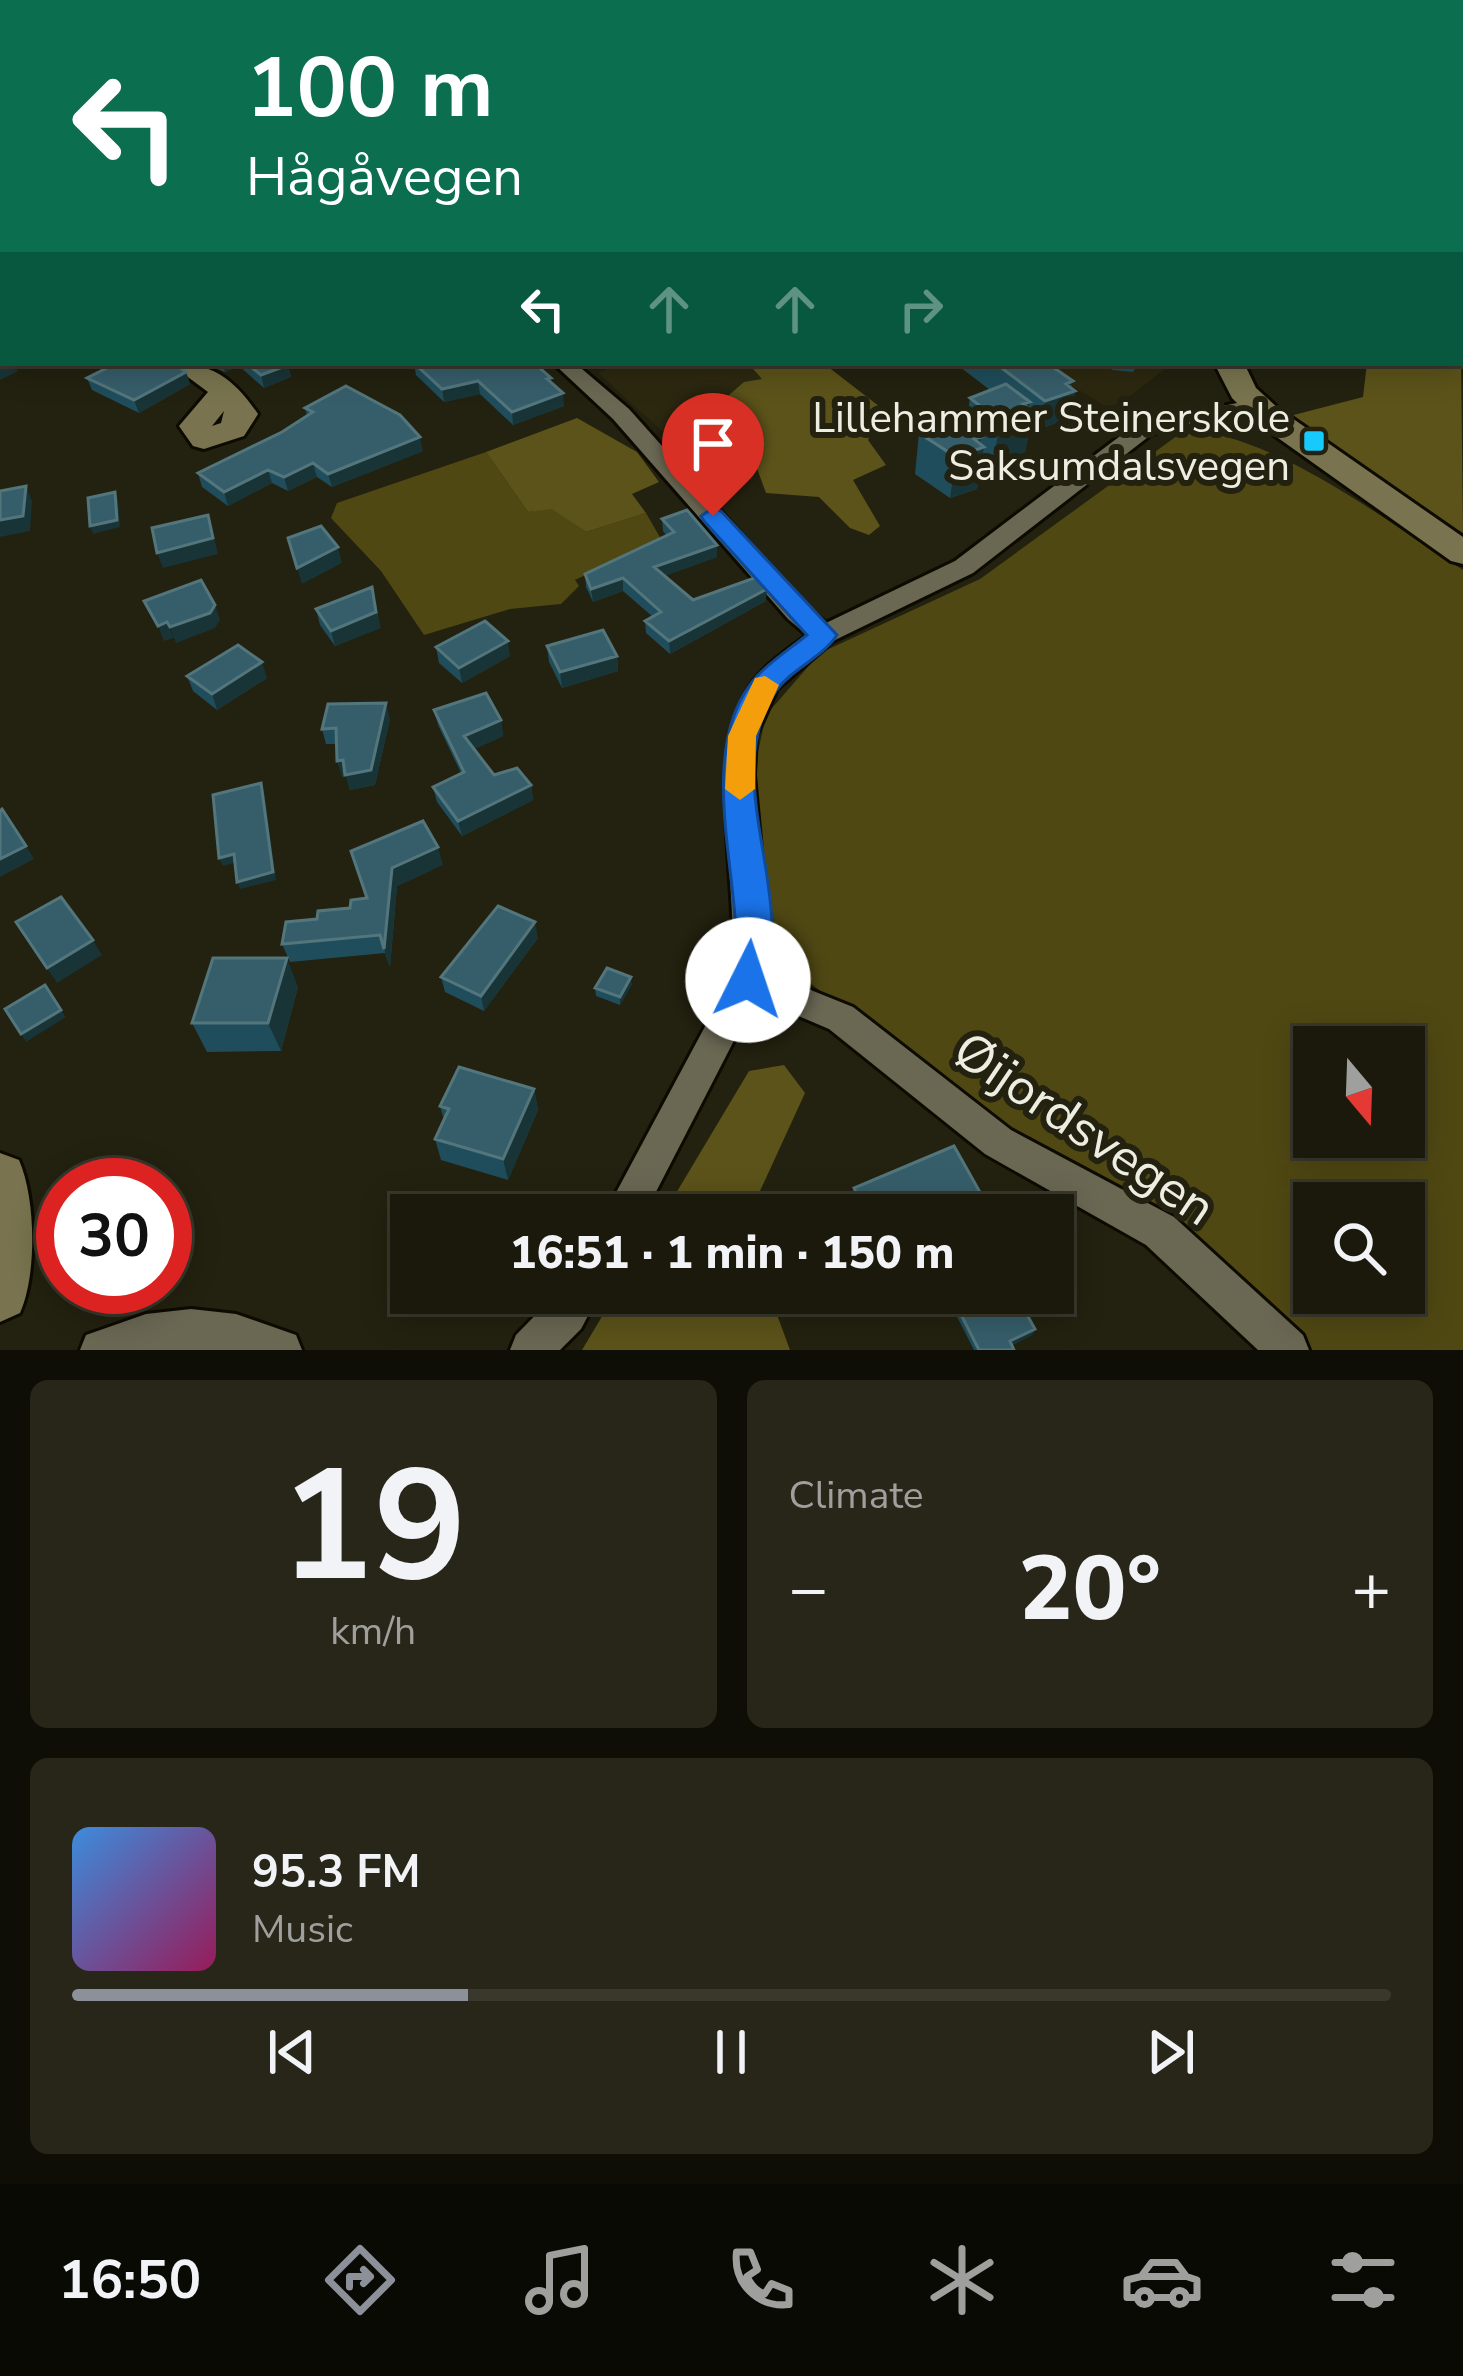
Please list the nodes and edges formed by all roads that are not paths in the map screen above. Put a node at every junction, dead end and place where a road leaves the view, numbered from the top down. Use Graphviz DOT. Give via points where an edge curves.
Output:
graph roads {
  1 [pos="189,366"];
  2 [pos="566,366"];
  3 [pos="1231,366"];
  4 [pos="226,389"];
  5 [pos="1252,403"];
  6 [pos="1463,553"];
  7 [pos="824,635"];
  8 [pos="748,980"];
  9 [pos="0,1179"];
  10 [pos="634,1194"];
  11 [pos="0,1293"];
  12 [pos="568,1314"];
  13 [pos="101,1350"];
  14 [pos="281,1350"];
  15 [pos="531,1350"];
  16 [pos="1288,1350"];
  1 -- 4 [label="main road"];
  2 -- 7 [label="street"];
  3 -- 5 [label="main road"];
  5 -- 6 [label="main road"];
  5 -- 7 [label="street" via="1144,429 964,567"];
  7 -- 8 [label="street" via="766,684 742,736 753,936"];
  8 -- 10 [label="street"];
  8 -- 16 [label="street, Øijordsvegen" via="841,1018 998,1142 1160,1231"];
  9 -- 11 [label="main road"];
  12 -- 15 [label="street"];
  13 -- 14 [label="street" via="154,1330 195,1328 240,1333"];
}
